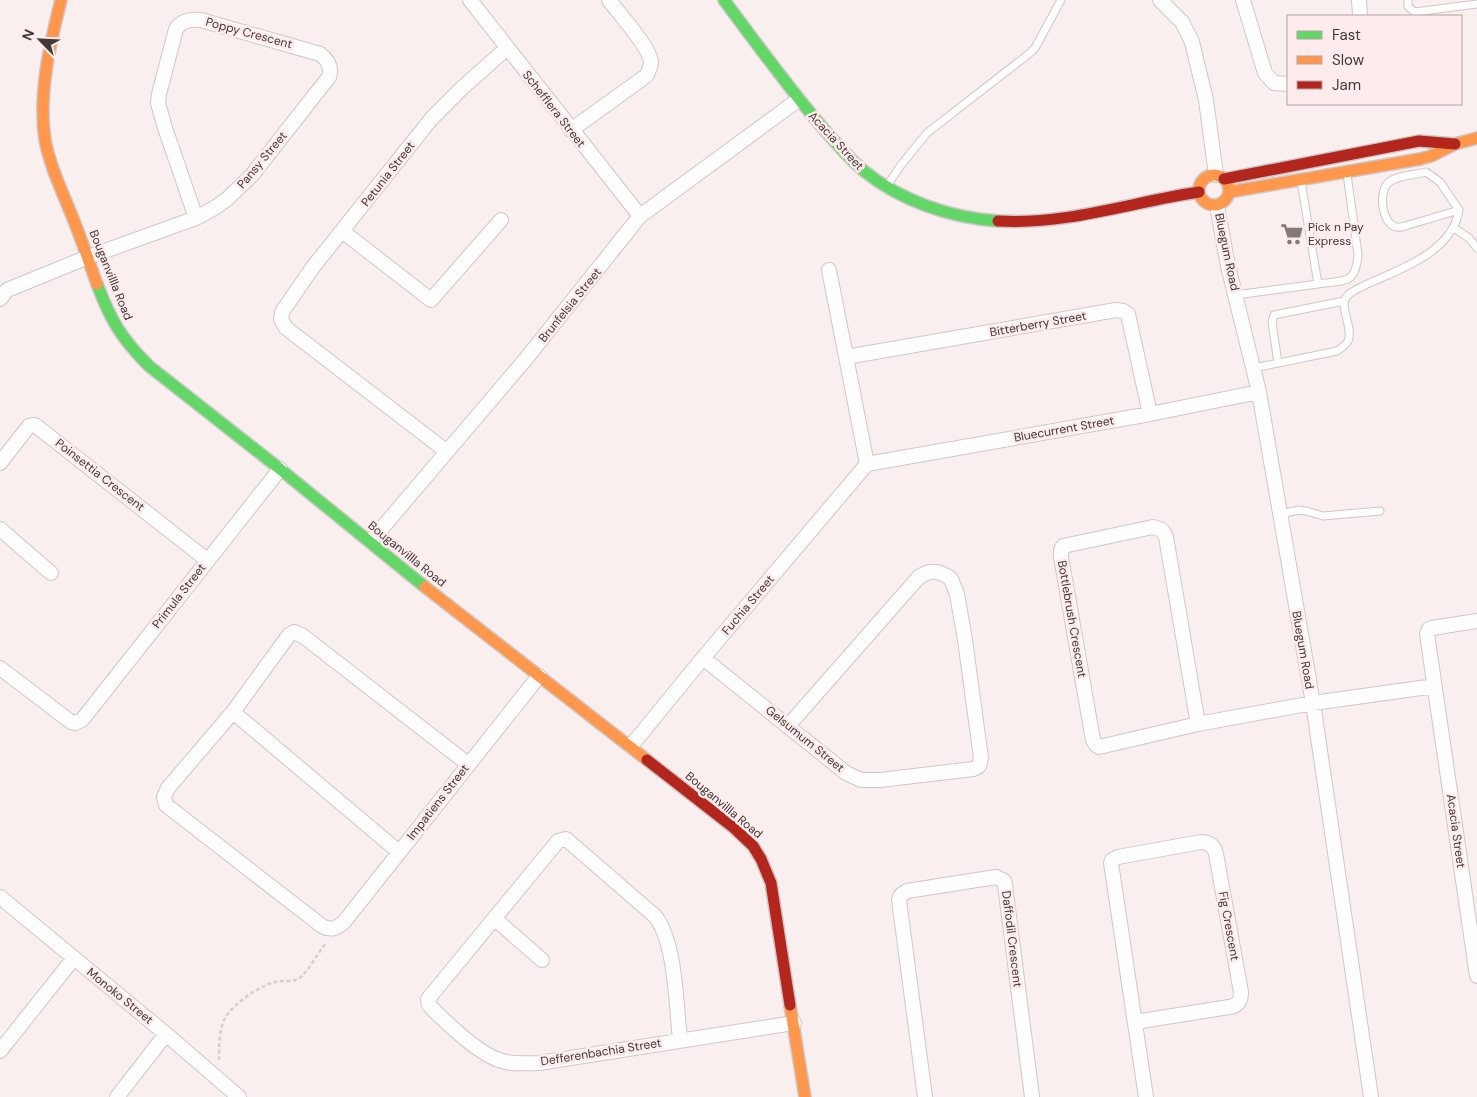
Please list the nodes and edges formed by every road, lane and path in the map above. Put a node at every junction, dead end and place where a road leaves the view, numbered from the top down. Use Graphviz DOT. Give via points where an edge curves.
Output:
graph roads {
  1 [pos="61,0"];
  2 [pos="470,0"];
  3 [pos="609,0"];
  4 [pos="724,0"];
  5 [pos="1061,0"];
  6 [pos="1160,0"];
  7 [pos="1243,0"];
  8 [pos="1359,0"];
  9 [pos="1408,0"];
  10 [pos="1477,4"];
  11 [pos="1360,15"];
  12 [pos="507,48"];
  13 [pos="330,71"];
  14 [pos="1287,84"];
  15 [pos="798,100"];
  16 [pos="571,130"];
  17 [pos="1477,138"];
  18 [pos="1454,144"];
  19 [pos="1347,171"];
  20 [pos="1220,177"];
  21 [pos="1300,179"];
  22 [pos="886,186"];
  23 [pos="1199,192"];
  24 [pos="1229,192"];
  25 [pos="1217,206"];
  26 [pos="1459,210"];
  27 [pos="640,216"];
  28 [pos="196,218"];
  29 [pos="501,220"];
  30 [pos="1454,228"];
  31 [pos="342,230"];
  32 [pos="1477,248"];
  33 [pos="88,257"];
  34 [pos="829,270"];
  35 [pos="1318,284"];
  36 [pos="2,290"];
  37 [pos="1236,295"];
  38 [pos="1344,301"];
  39 [pos="846,357"];
  40 [pos="1278,363"];
  41 [pos="1254,368"];
  42 [pos="1259,392"];
  43 [pos="1150,414"];
  44 [pos="446,451"];
  45 [pos="0,463"];
  46 [pos="868,464"];
  47 [pos="280,469"];
  48 [pos="1380,511"];
  49 [pos="1280,514"];
  50 [pos="0,529"];
  51 [pos="371,541"];
  52 [pos="207,560"];
  53 [pos="51,572"];
  54 [pos="1477,622"];
  55 [pos="704,658"];
  56 [pos="0,668"];
  57 [pos="539,676"];
  58 [pos="1435,686"];
  59 [pos="1312,703"];
  60 [pos="233,712"];
  61 [pos="1198,724"];
  62 [pos="788,726"];
  63 [pos="631,746"];
  64 [pos="468,764"];
  65 [pos="399,852"];
  66 [pos="0,897"];
  67 [pos="494,920"];
  68 [pos="337,927"];
  69 [pos="74,958"];
  70 [pos="542,960"];
  71 [pos="1477,976"];
  72 [pos="1135,1022"];
  73 [pos="794,1023"];
  74 [pos="166,1034"];
  75 [pos="680,1040"];
  76 [pos="0,1052"];
  77 [pos="222,1082"];
  78 [pos="117,1097"];
  79 [pos="239,1097"];
  80 [pos="805,1097"];
  81 [pos="925,1097"];
  82 [pos="1032,1097"];
  83 [pos="1146,1097"];
  84 [pos="1371,1097"];
  1 -- 33 [label="street, Bouganvillla Road" via="47,53 44,130 54,167"];
  2 -- 12 [label="street, Schefflera Street"];
  3 -- 16 [label="street" via="646,49 651,67 646,76"];
  4 -- 15 [label="street, Acacia Street"];
  5 -- 22 [label="lane" via="1035,48 927,134"];
  6 -- 20 [label="street" via="1182,22 1192,42"];
  7 -- 14 [label="street" via="1265,73 1274,83"];
  8 -- 11 [label="street"];
  9 -- 10 [label="lane" via="1408,7 1415,12"];
  12 -- 16 [label="street, Schefflera Street"];
  12 -- 31 [label="street, Petunia Street" via="444,104"];
  13 -- 28 [label="street, Pansy Street" via="326,81 252,175 227,200"];
  13 -- 28 [label="street, Poppy Crescent" via="328,61 312,50 201,20 179,24 158,103"];
  15 -- 22 [label="street, Acacia Street" via="854,164"];
  15 -- 27 [label="street, Brunfelsia Street"];
  16 -- 27 [label="street, Schefflera Street"];
  17 -- 18 [label="street"];
  18 -- 19 [label="street" via="1426,158"];
  18 -- 20 [label="street" via="1419,142"];
  19 -- 21 [label="street"];
  19 -- 35 [label="lane" via="1357,267 1348,279"];
  20 -- 23 [label="street" via="1206,177"];
  20 -- 24 [label="street" via="1228,183"];
  21 -- 24 [label="street"];
  21 -- 35 [label="lane"];
  22 -- 23 [label="street, Acacia Street" via="919,202 955,213 1016,222 1078,216"];
  23 -- 25 [label="street" via="1204,202"];
  24 -- 25 [label="street" via="1226,201"];
  25 -- 37 [label="street, Bluegum Road"];
  26 -- 26 [label="lane" via="1440,182 1426,172 1388,183 1381,199 1385,215 1396,227"];
  26 -- 30 [label="lane"];
  27 -- 44 [label="street, Brunfelsia Street" via="536,346"];
  28 -- 33 [label="street, Pansy Street"];
  29 -- 31 [label="street" via="431,300"];
  30 -- 32 [label="lane"];
  30 -- 38 [label="lane" via="1423,256 1401,270 1356,289"];
  31 -- 44 [label="street, Petunia Street" via="313,266 282,312 281,319 286,328"];
  33 -- 36 [label="street, Pansy Street"];
  33 -- 47 [label="street, Bouganvillla Road" via="114,324 132,350"];
  34 -- 39 [label="street"];
  35 -- 37 [label="lane"];
  37 -- 41 [label="street, Bluegum Road"];
  38 -- 40 [label="lane" via="1349,339 1345,345 1337,351"];
  38 -- 40 [label="lane" via="1274,315 1272,322"];
  39 -- 43 [label="street, Bitterberry Street" via="1123,311 1128,314"];
  39 -- 46 [label="street"];
  40 -- 41 [label="lane"];
  41 -- 42 [label="street, Bluegum Road"];
  42 -- 43 [label="street, Bluecurrent Street"];
  42 -- 49 [label="street, Bluegum Road"];
  43 -- 46 [label="street, Bluecurrent Street"];
  44 -- 51 [label="street, Brunfelsia Street"];
  45 -- 52 [label="street, Poinsettia Crescent" via="30,426 35,425"];
  46 -- 55 [label="street, Fuchia Street"];
  47 -- 51 [label="street, Bouganvillla Road"];
  47 -- 52 [label="street, Primula Street"];
  48 -- 49 [label="lane" via="1324,516 1299,510"];
  49 -- 59 [label="street, Bluegum Road"];
  50 -- 53 [label="street"];
  51 -- 57 [label="street, Bouganvillla Road"];
  52 -- 56 [label="street, Primula Street" via="78,723 71,722"];
  54 -- 58 [label="street, Acacia Street" via="1428,630"];
  55 -- 62 [label="street, Gelsumum Street"];
  55 -- 63 [label="street, Fuchia Street"];
  57 -- 63 [label="street, Bouganvillla Road"];
  57 -- 64 [label="street, Impatiens Street"];
  58 -- 59 [label="street"];
  58 -- 71 [label="street, Acacia Street"];
  59 -- 61 [label="street"];
  59 -- 84 [label="street, Bluegum Road"];
  60 -- 64 [label="street" via="294,632"];
  60 -- 65 [label="street"];
  60 -- 68 [label="street" via="168,788 164,797 166,805 322,926"];
  61 -- 61 [label="street, Bottlebrush Crescent" via="1166,537 1162,530 1153,527 1062,548 1094,743 1102,747"];
  62 -- 62 [label="street, Gelsumum Street" via="918,578 928,571 935,571 951,579 957,594 980,765 971,769 861,780 846,773"];
  63 -- 73 [label="street, Bouganvillla Road" via="734,828 764,862 771,883"];
  64 -- 65 [label="street, Impatiens Street"];
  65 -- 68 [label="street, Impatiens Street"];
  66 -- 69 [label="street, Monoko Street"];
  67 -- 70 [label="street"];
  67 -- 75 [label="street" via="557,842 564,839 571,842 648,909 662,926 671,958"];
  67 -- 75 [label="street, Defferenbachia Street" via="428,996 428,1003 456,1031 484,1052 500,1061 538,1063"];
  68 -- 77 [label="path" via="300,978 265,985 225,1018 218,1059"];
  69 -- 74 [label="street, Monoko Street"];
  69 -- 76 [label="street"];
  72 -- 72 [label="street, Fig Crescent" via="1110,867 1112,860 1206,842 1213,846 1216,854 1241,992 1239,1003 1233,1007"];
  72 -- 83 [label="street"];
  73 -- 75 [label="street, Defferenbachia Street"];
  73 -- 80 [label="street, Bouganvillla Road"];
  74 -- 77 [label="street, Monoko Street"];
  74 -- 78 [label="street"];
  77 -- 79 [label="street, Monoko Street"];
  81 -- 82 [label="street, Daffodil Crescent" via="899,900 907,892 996,877 1006,884"];
}
